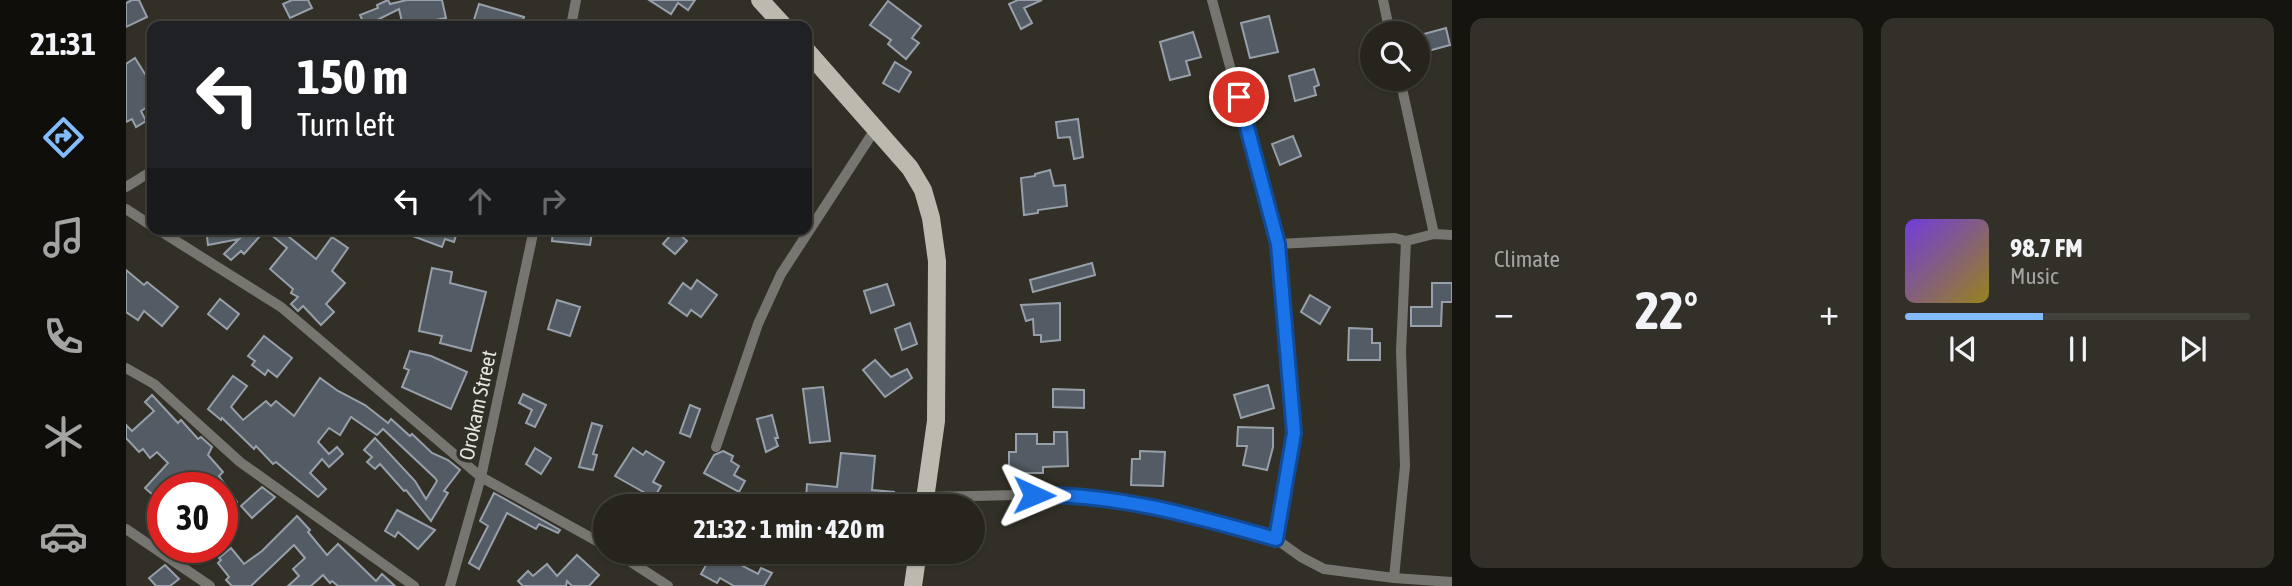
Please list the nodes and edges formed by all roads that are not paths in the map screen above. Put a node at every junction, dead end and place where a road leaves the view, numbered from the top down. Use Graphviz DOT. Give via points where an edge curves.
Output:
graph roads {
  1 [pos="576,0"];
  2 [pos="760,0"];
  3 [pos="1212,0"];
  4 [pos="1383,0"];
  5 [pos="572,21"];
  6 [pos="779,21"];
  7 [pos="1387,21"];
  8 [pos="812,57"];
  9 [pos="1403,91"];
  10 [pos="876,128"];
  11 [pos="147,174"];
  12 [pos="126,187"];
  13 [pos="126,209"];
  14 [pos="147,223"];
  15 [pos="812,226"];
  16 [pos="1434,234"];
  17 [pos="167,235"];
  18 [pos="533,235"];
  19 [pos="806,235"];
  20 [pos="1452,235"];
  21 [pos="1406,241"];
  22 [pos="1278,244"];
  23 [pos="126,368"];
  24 [pos="716,447"];
  25 [pos="481,477"];
  26 [pos="926,494"];
  27 [pos="985,498"];
  28 [pos="126,529"];
  29 [pos="593,539"];
  30 [pos="1276,539"];
  31 [pos="634,564"];
  32 [pos="916,564"];
  33 [pos="1394,578"];
  34 [pos="1452,582"];
  35 [pos="210,586"];
  36 [pos="414,586"];
  37 [pos="450,586"];
  38 [pos="668,586"];
  39 [pos="913,586"];
  1 -- 5 [label="street"];
  2 -- 6 [label="main road"];
  3 -- 22 [label="street"];
  4 -- 7 [label="street"];
  8 -- 10 [label="main road"];
  9 -- 16 [label="street"];
  10 -- 15 [label="street"];
  10 -- 26 [label="main road" via="923,190 937,261 936,421"];
  11 -- 12 [label="street"];
  13 -- 14 [label="street"];
  16 -- 20 [label="street"];
  16 -- 21 [label="street"];
  17 -- 25 [label="street" via="281,307"];
  18 -- 25 [label="street, Orokam Street"];
  19 -- 24 [label="street" via="781,274 758,324"];
  21 -- 22 [label="street"];
  21 -- 33 [label="street" via="1401,351 1405,466"];
  22 -- 30 [label="street" via="1294,433"];
  23 -- 36 [label="street" via="155,384 240,461"];
  25 -- 29 [label="street"];
  25 -- 37 [label="street, Orokam Street"];
  27 -- 30 [label="street" via="1061,495 1178,512"];
  28 -- 35 [label="street"];
  30 -- 33 [label="street" via="1324,569"];
  31 -- 38 [label="street"];
  32 -- 39 [label="main road"];
  33 -- 34 [label="street"];
}
